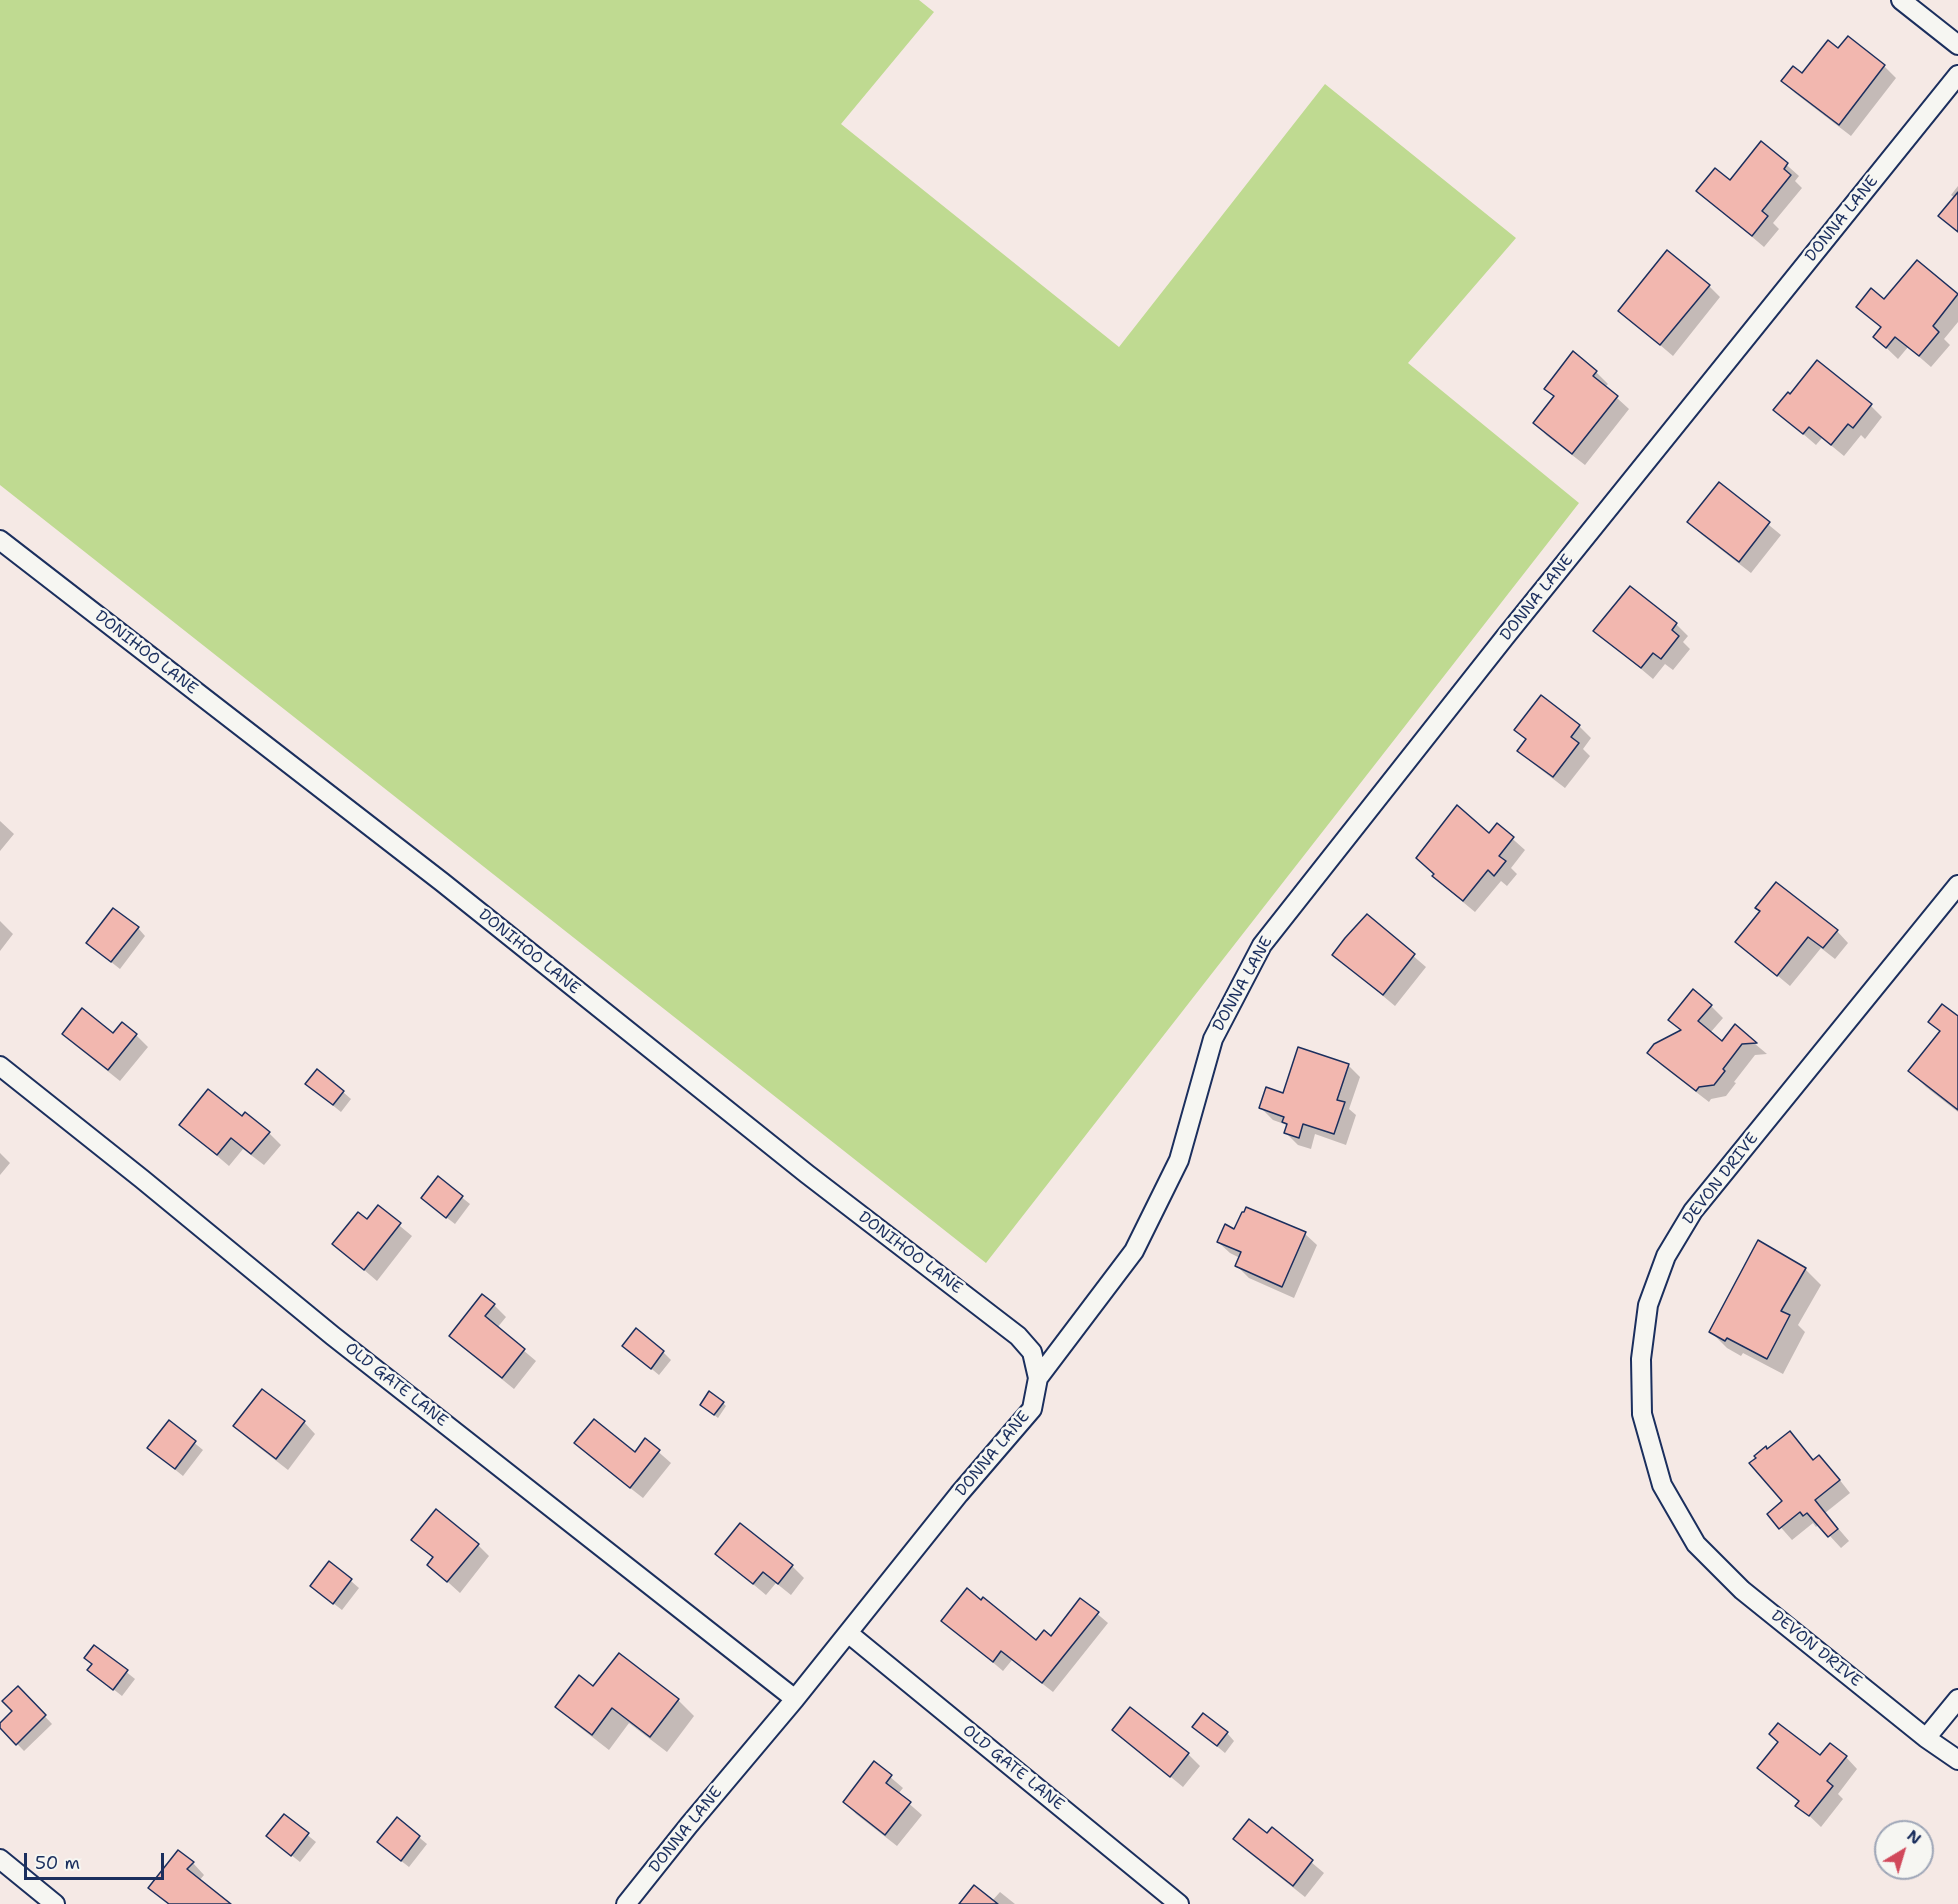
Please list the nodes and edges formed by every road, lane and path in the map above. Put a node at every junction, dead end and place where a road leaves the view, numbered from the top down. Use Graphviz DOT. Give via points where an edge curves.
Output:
graph roads {
  1 [pos="1901,0"];
  2 [pos="1958,45"];
  3 [pos="1958,75"];
  4 [pos="0,540"];
  5 [pos="1958,885"];
  6 [pos="0,1066"];
  7 [pos="1038,1378"];
  8 [pos="848,1633"];
  9 [pos="1958,1698"];
  10 [pos="795,1699"];
  11 [pos="1926,1738"];
  12 [pos="1958,1760"];
  13 [pos="0,1859"];
  14 [pos="55,1904"];
  15 [pos="626,1904"];
  16 [pos="1179,1904"];
  1 -- 2 [label="street"];
  3 -- 7 [label="street, DONNA LANE" via="1262,945 1213,1039 1179,1160 1134,1251"];
  4 -- 7 [label="street, DONIHOO LANE" via="1018,1336 1032,1352"];
  5 -- 11 [label="street, DEVON DRIVE" via="1693,1211 1666,1256 1648,1305 1641,1359 1642,1414 1662,1485 1696,1544 1742,1590"];
  6 -- 10 [label="street, OLD GATE LANE" via="333,1336"];
  7 -- 8 [label="street, DONNA LANE" via="1032,1409"];
  8 -- 10 [label="street, DONNA LANE"];
  8 -- 16 [label="street, OLD GATE LANE"];
  9 -- 11 [label="street"];
  10 -- 15 [label="street, DONNA LANE"];
  11 -- 12 [label="street, DEVON DRIVE"];
  13 -- 14 [label="street"];
}
